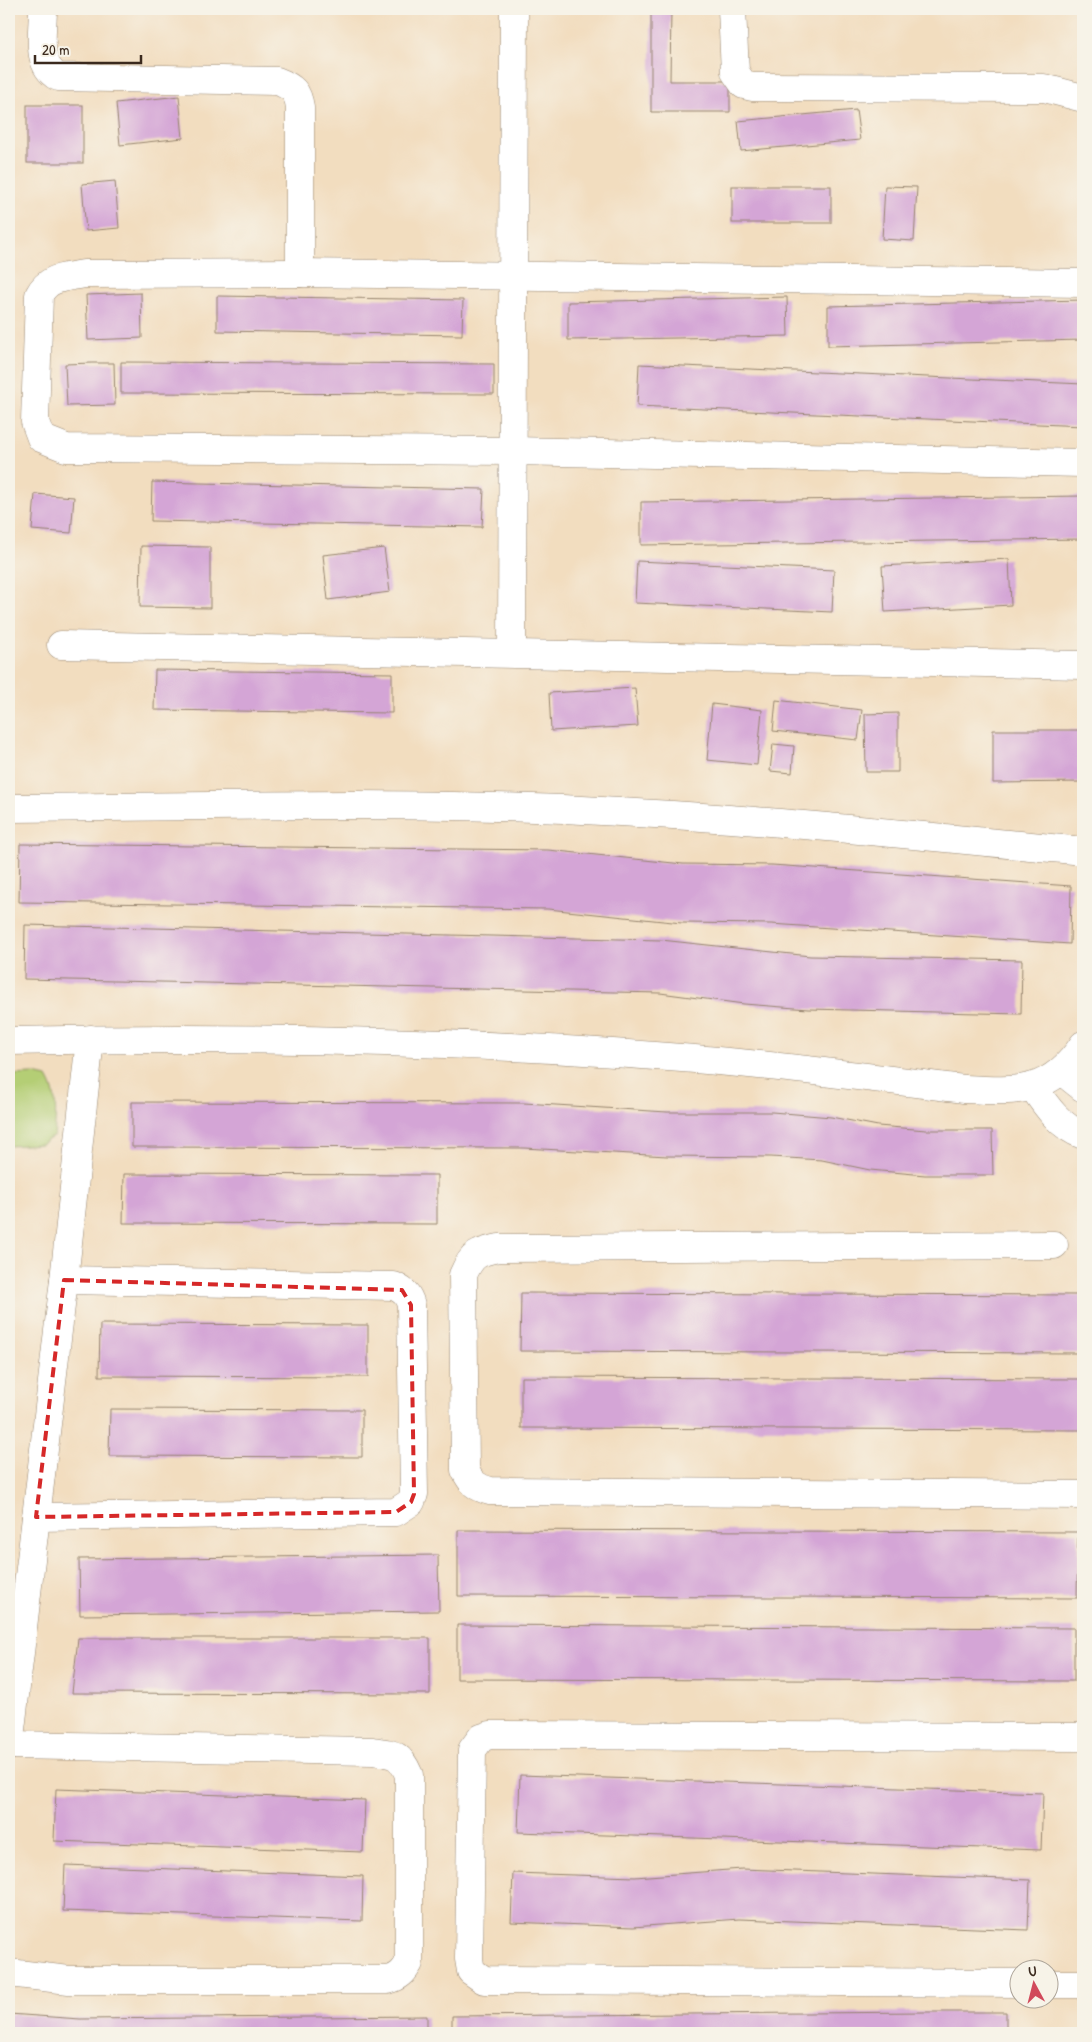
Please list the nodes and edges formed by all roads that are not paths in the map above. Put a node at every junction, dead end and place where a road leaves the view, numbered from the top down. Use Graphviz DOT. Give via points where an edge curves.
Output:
graph roads {
  1 [pos="44,9"];
  2 [pos="514,9"];
  3 [pos="732,9"];
  4 [pos="1083,98"];
  5 [pos="300,273"];
  6 [pos="514,275"];
  7 [pos="1083,283"];
  8 [pos="513,451"];
  9 [pos="1083,463"];
  10 [pos="60,645"];
  11 [pos="512,653"];
  12 [pos="1083,665"];
  13 [pos="9,808"];
  14 [pos="1083,851"];
  15 [pos="90,1039"];
  16 [pos="9,1041"];
  17 [pos="1083,1045"];
  18 [pos="1073,1080"];
  19 [pos="1033,1087"];
  20 [pos="1083,1135"];
  21 [pos="1054,1245"];
  22 [pos="64,1280"];
  23 [pos="1083,1495"];
  24 [pos="36,1517"];
  25 [pos="1083,1737"];
  26 [pos="9,1746"];
  27 [pos="9,1973"];
  28 [pos="1010,1983"];
  29 [pos="1060,1984"];
  30 [pos="1083,1984"];
  1 -- 5 [label="street" via="43,58 46,67 58,77 277,81 291,87 298,95 300,108"];
  2 -- 6 [label="street"];
  3 -- 4 [label="street" via="735,72 744,85 1044,88"];
  5 -- 6 [label="street"];
  5 -- 8 [label="street" via="84,274 45,285 39,295 35,422 41,438 66,448"];
  6 -- 7 [label="street"];
  6 -- 8 [label="street"];
  8 -- 9 [label="street"];
  8 -- 11 [label="street"];
  10 -- 11 [label="street"];
  11 -- 12 [label="street"];
  13 -- 14 [label="street" via="432,806 619,812"];
  15 -- 16 [label="street"];
  15 -- 19 [label="street" via="504,1046 669,1057 964,1089 999,1091"];
  15 -- 22 [label="street"];
  17 -- 18 [label="street"];
  18 -- 19 [label="street"];
  19 -- 20 [label="street" via="1052,1114"];
  21 -- 23 [label="street" via="509,1248 481,1252 469,1260 463,1275 465,1470 478,1488 490,1491"];
  22 -- 24 [label="street"];
  22 -- 24 [label="street" via="394,1286 402,1290 408,1295 411,1305 414,1494 411,1502 396,1512"];
  24 -- 26 [label="street"];
  25 -- 28 [label="street" via="490,1735 481,1738 472,1750 469,1959 471,1971 484,1980"];
  26 -- 27 [label="street" via="373,1751 392,1754 402,1760 410,1775 409,1963 398,1977 388,1980 69,1980"];
  29 -- 30 [label="street"];
}
